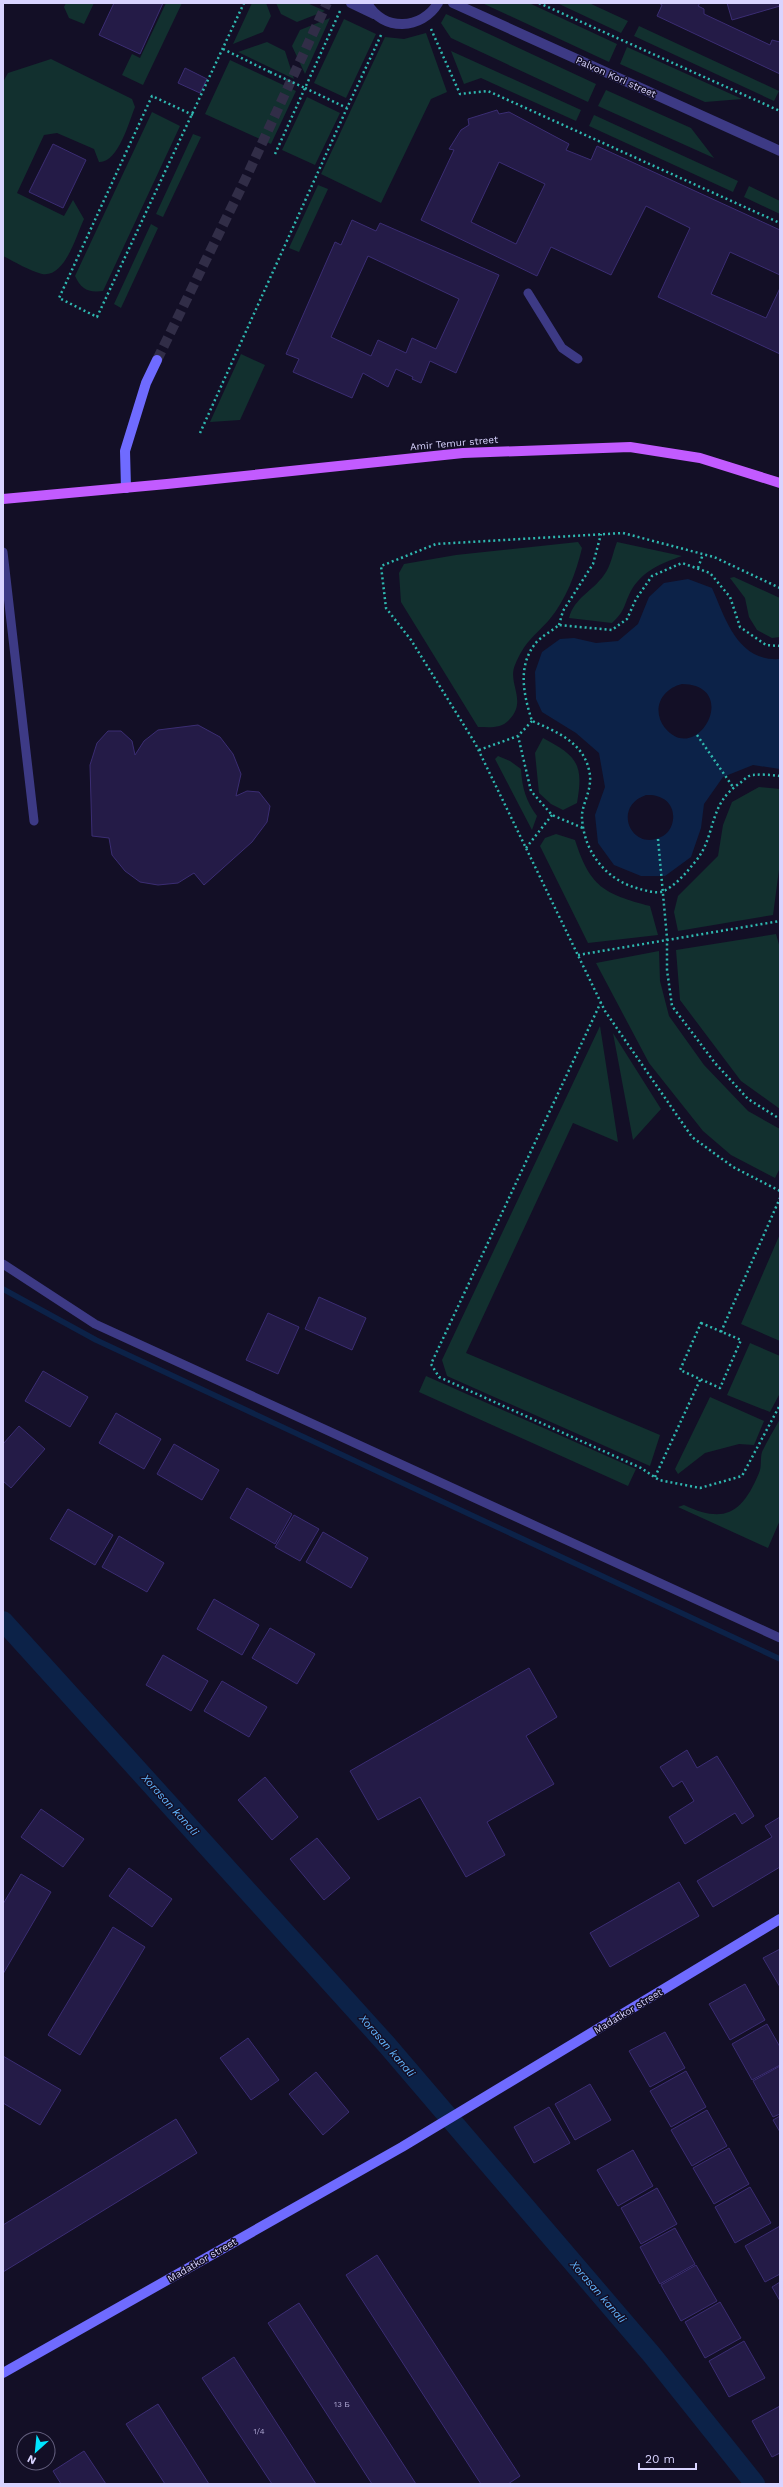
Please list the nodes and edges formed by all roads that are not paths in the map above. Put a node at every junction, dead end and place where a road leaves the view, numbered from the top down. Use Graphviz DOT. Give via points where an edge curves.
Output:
graph roads {
  1 [pos="351,3"];
  2 [pos="367,3"];
  3 [pos="438,3"];
  4 [pos="453,3"];
  5 [pos="376,15"];
  6 [pos="780,151"];
  7 [pos="528,293"];
  8 [pos="578,359"];
  9 [pos="157,360"];
  10 [pos="780,482"];
  11 [pos="126,488"];
  12 [pos="3,498"];
  13 [pos="3,552"];
  14 [pos="34,821"];
  15 [pos="3,1264"];
  16 [pos="780,1638"];
  17 [pos="780,1919"];
  18 [pos="3,2373"];
  1 -- 5 [label="street"];
  2 -- 5 [label="street"];
  3 -- 5 [label="street" via="425,18 406,25 388,22"];
  4 -- 6 [label="street, Palvon Kori street"];
  7 -- 8 [label="lane" via="562,348"];
  9 -- 11 [label="street" via="146,382 125,451"];
  10 -- 11 [label="main road, Amir Temur street" via="700,458 630,447 463,453"];
  11 -- 12 [label="main road, Amir Temur street"];
  13 -- 14 [label="lane"];
  15 -- 16 [label="lane" via="95,1324"];
  17 -- 18 [label="street, Madatkor street" via="402,2147"];
}
